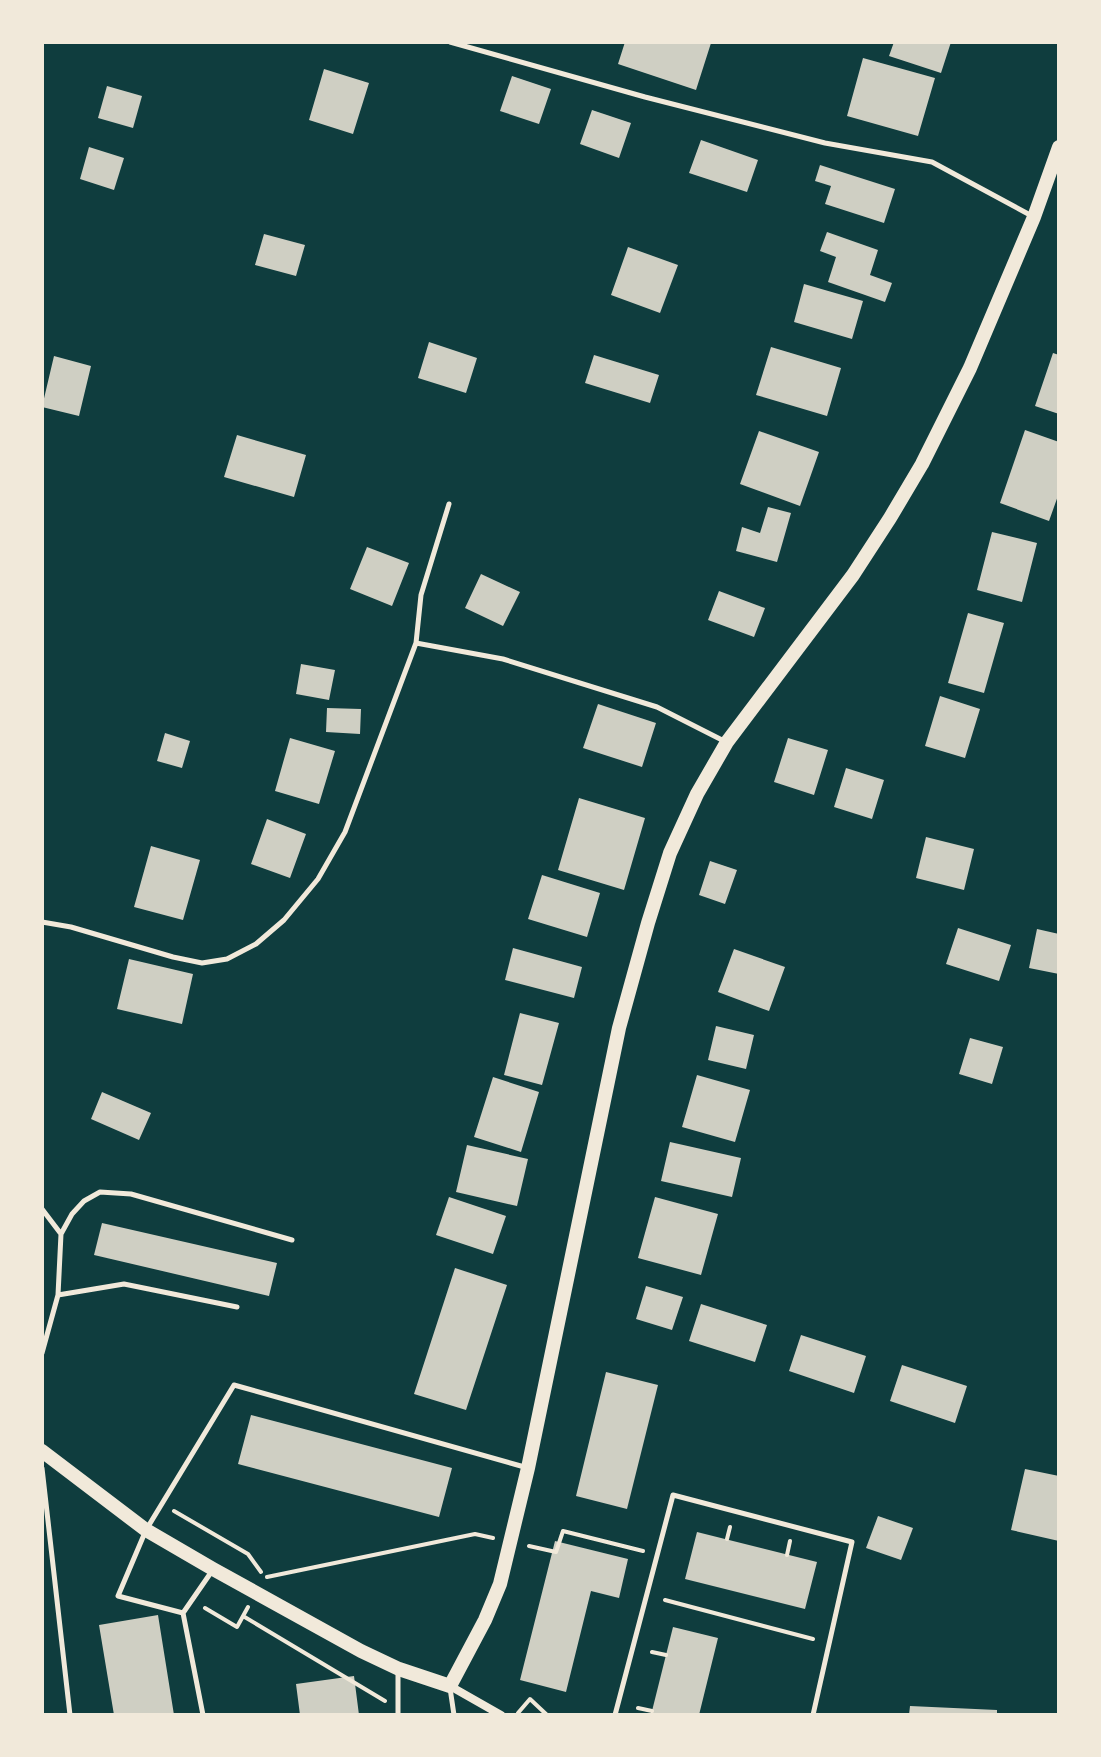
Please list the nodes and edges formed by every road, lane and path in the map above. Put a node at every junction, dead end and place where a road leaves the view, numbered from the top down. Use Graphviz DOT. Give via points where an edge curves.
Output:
graph roads {
  1 [pos="450,42"];
  2 [pos="1059,147"];
  3 [pos="1034,217"];
  4 [pos="449,504"];
  5 [pos="416,643"];
  6 [pos="727,742"];
  7 [pos="42,922"];
  8 [pos="42,1209"];
  9 [pos="61,1234"];
  10 [pos="292,1240"];
  11 [pos="58,1295"];
  12 [pos="237,1307"];
  13 [pos="42,1353"];
  14 [pos="42,1451"];
  15 [pos="42,1468"];
  16 [pos="528,1468"];
  17 [pos="162,1504"];
  18 [pos="730,1527"];
  19 [pos="146,1530"];
  20 [pos="727,1539"];
  21 [pos="790,1541"];
  22 [pos="511,1542"];
  23 [pos="657,1554"];
  24 [pos="787,1555"];
  25 [pos="213,1569"];
  26 [pos="265,1577"];
  27 [pos="256,1593"];
  28 [pos="665,1600"];
  29 [pos="191,1601"];
  30 [pos="183,1613"];
  31 [pos="243,1616"];
  32 [pos="813,1639"];
  33 [pos="652,1652"];
  34 [pos="666,1655"];
  35 [pos="399,1669"];
  36 [pos="450,1686"];
  37 [pos="638,1708"];
  38 [pos="652,1711"];
  39 [pos="398,1712"];
  40 [pos="70,1715"];
  41 [pos="203,1715"];
  42 [pos="454,1715"];
  43 [pos="501,1715"];
  44 [pos="516,1715"];
  45 [pos="547,1715"];
  46 [pos="615,1715"];
  47 [pos="813,1715"];
  1 -- 3 [label="lane" via="825,143 932,162"];
  2 -- 3 [label="street"];
  3 -- 6 [label="street" via="970,368 914,478 853,575"];
  4 -- 5 [label="lane" via="421,595"];
  5 -- 6 [label="lane" via="503,659 657,707"];
  5 -- 7 [label="lane" via="345,832 318,879 256,944 227,959 202,963"];
  6 -- 16 [label="street" via="670,853 619,1028"];
  8 -- 9 [label="lane"];
  9 -- 10 [label="lane" via="84,1201 100,1192 131,1194"];
  9 -- 11 [label="lane"];
  11 -- 12 [label="lane" via="124,1284"];
  11 -- 13 [label="lane"];
  14 -- 19 [label="street"];
  15 -- 40 [label="lane"];
  16 -- 17 [label="lane" via="234,1385"];
  16 -- 22 [label="street"];
  17 -- 19 [label="lane"];
  17 -- 26 [label="path" via="248,1554"];
  18 -- 20 [label="path"];
  19 -- 25 [label="street"];
  19 -- 30 [label="lane" via="118,1596"];
  21 -- 24 [label="path"];
  22 -- 23 [label="path" via="556,1552 563,1531"];
  22 -- 26 [label="path" via="475,1534"];
  22 -- 36 [label="street" via="485,1620"];
  23 -- 46 [label="lane"];
  23 -- 47 [label="lane" via="673,1495 852,1542"];
  25 -- 27 [label="street"];
  25 -- 29 [label="lane"];
  26 -- 27 [label="path"];
  27 -- 31 [label="path"];
  27 -- 35 [label="street"];
  28 -- 32 [label="path"];
  29 -- 30 [label="lane"];
  29 -- 31 [label="path" via="237,1627"];
  30 -- 41 [label="lane"];
  31 -- 39 [label="path"];
  33 -- 34 [label="path"];
  35 -- 36 [label="street"];
  35 -- 39 [label="lane"];
  36 -- 42 [label="lane"];
  36 -- 43 [label="street"];
  37 -- 38 [label="path"];
  44 -- 45 [label="path" via="530,1699"];
}
